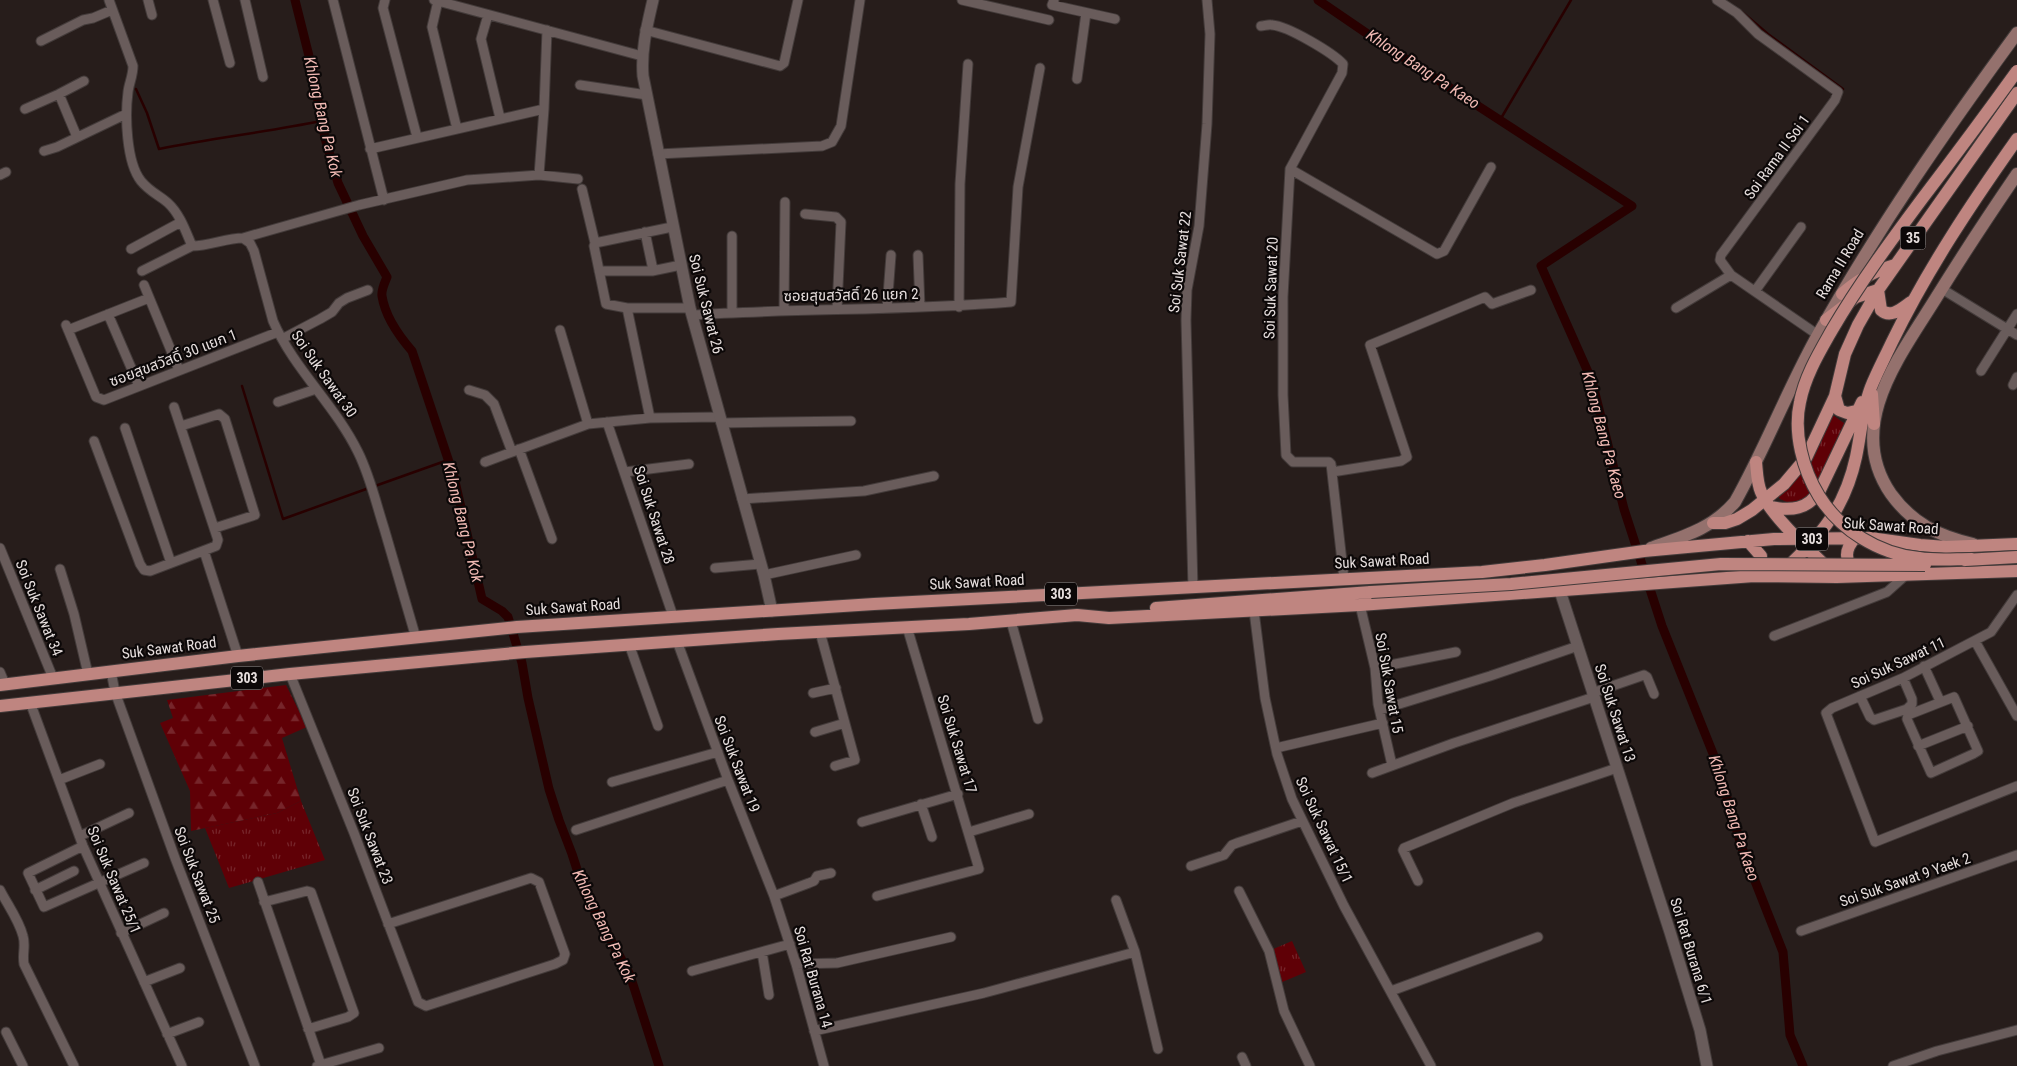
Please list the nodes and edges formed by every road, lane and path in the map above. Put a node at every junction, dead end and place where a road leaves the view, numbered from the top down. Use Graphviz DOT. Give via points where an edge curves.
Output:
graph roads {
  1 [pos="109,0"];
  2 [pos="148,0"];
  3 [pos="213,0"];
  4 [pos="246,0"];
  5 [pos="333,0"];
  6 [pos="385,0"];
  7 [pos="652,0"];
  8 [pos="860,0"];
  9 [pos="962,0"];
  10 [pos="1207,0"];
  11 [pos="1717,0"];
  12 [pos="436,1"];
  13 [pos="795,1"];
  14 [pos="1053,2"];
  15 [pos="112,10"];
  16 [pos="1086,13"];
  17 [pos="488,14"];
  18 [pos="152,15"];
  19 [pos="1115,19"];
  20 [pos="1049,20"];
  21 [pos="1261,26"];
  22 [pos="547,30"];
  23 [pos="645,30"];
  24 [pos="2017,33"];
  25 [pos="42,41"];
  26 [pos="642,56"];
  27 [pos="230,64"];
  28 [pos="968,64"];
  29 [pos="1040,68"];
  30 [pos="2017,71"];
  31 [pos="263,77"];
  32 [pos="1077,79"];
  33 [pos="84,81"];
  34 [pos="580,85"];
  35 [pos="59,94"];
  36 [pos="2017,94"];
  37 [pos="647,95"];
  38 [pos="25,109"];
  39 [pos="544,109"];
  40 [pos="126,114"];
  41 [pos="500,118"];
  42 [pos="457,129"];
  43 [pos="78,137"];
  44 [pos="417,137"];
  45 [pos="2017,139"];
  46 [pos="370,149"];
  47 [pos="44,151"];
  48 [pos="658,154"];
  49 [pos="1491,167"];
  50 [pos="1290,169"];
  51 [pos="2017,174"];
  52 [pos="539,175"];
  53 [pos="578,178"];
  54 [pos="582,189"];
  55 [pos="384,200"];
  56 [pos="785,202"];
  57 [pos="805,214"];
  58 [pos="181,222"];
  59 [pos="672,227"];
  60 [pos="1801,227"];
  61 [pos="646,232"];
  62 [pos="732,236"];
  63 [pos="243,238"];
  64 [pos="595,243"];
  65 [pos="192,246"];
  66 [pos="131,249"];
  67 [pos="891,255"];
  68 [pos="918,255"];
  69 [pos="681,265"];
  70 [pos="1895,265"];
  71 [pos="653,270"];
  72 [pos="142,271"];
  73 [pos="599,271"];
  74 [pos="1731,275"];
  75 [pos="144,285"];
  76 [pos="1942,289"];
  77 [pos="368,290"];
  78 [pos="1531,290"];
  79 [pos="1878,290"];
  80 [pos="1755,291"];
  81 [pos="1842,294"];
  82 [pos="149,298"];
  83 [pos="1911,302"];
  84 [pos="959,306"];
  85 [pos="920,307"];
  86 [pos="627,308"];
  87 [pos="887,308"];
  88 [pos="1676,308"];
  89 [pos="837,309"];
  90 [pos="784,310"];
  91 [pos="691,311"];
  92 [pos="732,312"];
  93 [pos="108,314"];
  94 [pos="2017,314"];
  95 [pos="1826,320"];
  96 [pos="560,330"];
  97 [pos="2008,330"];
  98 [pos="280,335"];
  99 [pos="1818,335"];
  100 [pos="2017,335"];
  101 [pos="179,370"];
  102 [pos="1981,371"];
  103 [pos="139,386"];
  104 [pos="1871,387"];
  105 [pos="316,389"];
  106 [pos="469,390"];
  107 [pos="1835,396"];
  108 [pos="278,402"];
  109 [pos="174,407"];
  110 [pos="1856,411"];
  111 [pos="650,418"];
  112 [pos="720,420"];
  113 [pos="851,421"];
  114 [pos="607,422"];
  115 [pos="588,424"];
  116 [pos="1874,424"];
  117 [pos="181,426"];
  118 [pos="125,428"];
  119 [pos="94,441"];
  120 [pos="516,450"];
  121 [pos="486,462"];
  122 [pos="1756,462"];
  123 [pos="689,464"];
  124 [pos="625,472"];
  125 [pos="1332,472"];
  126 [pos="934,476"];
  127 [pos="742,499"];
  128 [pos="1768,504"];
  129 [pos="1713,523"];
  130 [pos="214,528"];
  131 [pos="1855,538"];
  132 [pos="552,539"];
  133 [pos="1748,541"];
  134 [pos="1807,542"];
  135 [pos="2017,544"];
  136 [pos="1980,546"];
  137 [pos="0,548"];
  138 [pos="204,551"];
  139 [pos="1644,551"];
  140 [pos="856,555"];
  141 [pos="2017,558"];
  142 [pos="1972,559"];
  143 [pos="171,563"];
  144 [pos="760,564"];
  145 [pos="715,568"];
  146 [pos="60,569"];
  147 [pos="2017,571"];
  148 [pos="764,575"];
  149 [pos="1754,576"];
  150 [pos="1773,576"];
  151 [pos="1857,576"];
  152 [pos="1906,576"];
  153 [pos="1837,577"];
  154 [pos="1344,579"];
  155 [pos="1193,588"];
  156 [pos="1560,591"];
  157 [pos="2017,595"];
  158 [pos="1360,605"];
  159 [pos="772,611"];
  160 [pos="1254,611"];
  161 [pos="1086,615"];
  162 [pos="673,616"];
  163 [pos="1011,621"];
  164 [pos="907,628"];
  165 [pos="820,632"];
  166 [pos="1774,636"];
  167 [pos="416,638"];
  168 [pos="677,641"];
  169 [pos="1975,641"];
  170 [pos="629,644"];
  171 [pos="1578,646"];
  172 [pos="1456,652"];
  173 [pos="238,656"];
  174 [pos="1924,666"];
  175 [pos="1374,668"];
  176 [pos="112,671"];
  177 [pos="0,672"];
  178 [pos="88,674"];
  179 [pos="290,674"];
  180 [pos="52,678"];
  181 [pos="1902,678"];
  182 [pos="3,684"];
  183 [pos="836,688"];
  184 [pos="115,692"];
  185 [pos="813,693"];
  186 [pos="1654,694"];
  187 [pos="1593,695"];
  188 [pos="1860,696"];
  189 [pos="1940,701"];
  190 [pos="30,702"];
  191 [pos="0,706"];
  192 [pos="1380,710"];
  193 [pos="2017,716"];
  194 [pos="1038,719"];
  195 [pos="1382,723"];
  196 [pos="845,724"];
  197 [pos="658,726"];
  198 [pos="1968,726"];
  199 [pos="815,732"];
  200 [pos="1918,746"];
  201 [pos="1276,748"];
  202 [pos="718,752"];
  203 [pos="100,764"];
  204 [pos="1392,765"];
  205 [pos="835,766"];
  206 [pos="1617,768"];
  207 [pos="1372,773"];
  208 [pos="59,780"];
  209 [pos="728,780"];
  210 [pos="612,782"];
  211 [pos="2017,786"];
  212 [pos="958,794"];
  213 [pos="921,804"];
  214 [pos="129,813"];
  215 [pos="1030,814"];
  216 [pos="1302,821"];
  217 [pos="862,822"];
  218 [pos="576,830"];
  219 [pos="969,832"];
  220 [pos="80,836"];
  221 [pos="932,837"];
  222 [pos="1642,845"];
  223 [pos="83,846"];
  224 [pos="2017,855"];
  225 [pos="144,863"];
  226 [pos="1191,866"];
  227 [pos="74,871"];
  228 [pos="831,872"];
  229 [pos="1418,881"];
  230 [pos="258,882"];
  231 [pos="99,883"];
  232 [pos="0,890"];
  233 [pos="35,890"];
  234 [pos="1239,891"];
  235 [pos="774,896"];
  236 [pos="877,896"];
  237 [pos="1116,900"];
  238 [pos="264,902"];
  239 [pos="164,913"];
  240 [pos="388,924"];
  241 [pos="1801,931"];
  242 [pos="122,933"];
  243 [pos="951,937"];
  244 [pos="1538,937"];
  245 [pos="790,944"];
  246 [pos="762,952"];
  247 [pos="1135,952"];
  248 [pos="796,964"];
  249 [pos="180,968"];
  250 [pos="692,971"];
  251 [pos="144,982"];
  252 [pos="1391,991"];
  253 [pos="769,995"];
  254 [pos="198,1022"];
  255 [pos="308,1030"];
  256 [pos="2017,1030"];
  257 [pos="814,1031"];
  258 [pos="6,1032"];
  259 [pos="168,1034"];
  260 [pos="379,1048"];
  261 [pos="1158,1049"];
  262 [pos="319,1065"];
  263 [pos="23,1066"];
  264 [pos="74,1066"];
  265 [pos="182,1066"];
  266 [pos="255,1066"];
  267 [pos="824,1066"];
  268 [pos="1310,1066"];
  269 [pos="1431,1066"];
  270 [pos="1708,1066"];
  271 [pos="1893,1066"];
  1 -- 15 [label="street"];
  2 -- 18 [label="street"];
  3 -- 27 [label="street"];
  4 -- 31 [label="street"];
  5 -- 46 [label="street"];
  6 -- 44 [label="street" via="382,8"];
  7 -- 23 [label="street, Soi Suk Sawat 26"];
  8 -- 48 [label="street" via="840,126 832,142 822,146"];
  9 -- 20 [label="street"];
  10 -- 155 [label="street, Soi Suk Sawat 22" via="1210,34 1207,124 1199,226 1187,290 1186,320"];
  11 -- 74 [label="street, Soi Rama II Soi 1" via="1838,94 1721,255 1722,266"];
  12 -- 17 [label="street"];
  12 -- 42 [label="street" via="432,27"];
  13 -- 23 [label="street" via="784,63 780,66"];
  14 -- 16 [label="street"];
  15 -- 25 [label="street" via="83,20"];
  15 -- 40 [label="street" via="133,66"];
  16 -- 19 [label="street"];
  16 -- 32 [label="street"];
  17 -- 22 [label="street"];
  17 -- 41 [label="street" via="481,39"];
  21 -- 50 [label="street, Soi Suk Sawat 20" via="1272,24 1294,32 1336,56 1343,64 1342,73"];
  22 -- 26 [label="street"];
  22 -- 39 [label="street"];
  23 -- 26 [label="street, Soi Suk Sawat 26"];
  24 -- 81 [label="main road, Rama II Road / 35" via="1902,195"];
  26 -- 37 [label="street, Soi Suk Sawat 26"];
  28 -- 84 [label="street" via="960,184"];
  29 -- 84 [label="street, ซอยสุขสวัสดิ์ 26 แยก 2" via="1018,187 1011,302"];
  30 -- 142 [label="main road, bridge" via="1854,292 1810,369 1799,404 1798,433 1802,458 1826,506 1844,525 1860,538 1891,551 1918,558"];
  33 -- 35 [label="street"];
  34 -- 37 [label="street"];
  35 -- 38 [label="street"];
  35 -- 43 [label="street"];
  36 -- 70 [label="main road, Rama II Road / 35"];
  37 -- 48 [label="street, Soi Suk Sawat 26"];
  39 -- 41 [label="street"];
  39 -- 52 [label="street"];
  40 -- 43 [label="street"];
  40 -- 58 [label="street" via="127,136 137,174 152,192 167,202"];
  41 -- 42 [label="street"];
  42 -- 44 [label="street"];
  43 -- 47 [label="street"];
  44 -- 46 [label="street"];
  45 -- 83 [label="main road, 35"];
  46 -- 55 [label="street"];
  48 -- 59 [label="street, Soi Suk Sawat 26"];
  49 -- 50 [label="street" via="1444,251 1437,254"];
  50 -- 125 [label="street, Soi Suk Sawat 20" via="1283,297 1286,455 1293,462 1329,462"];
  51 -- 76 [label="main road"];
  52 -- 53 [label="street"];
  52 -- 55 [label="street" via="467,180"];
  54 -- 64 [label="street"];
  55 -- 63 [label="street" via="359,204"];
  56 -- 90 [label="street"];
  57 -- 89 [label="street" via="840,220"];
  58 -- 65 [label="street"];
  58 -- 66 [label="street"];
  59 -- 61 [label="street"];
  59 -- 69 [label="street, Soi Suk Sawat 26"];
  60 -- 80 [label="street"];
  61 -- 64 [label="street"];
  61 -- 71 [label="street"];
  62 -- 92 [label="street"];
  63 -- 65 [label="street"];
  63 -- 98 [label="street, Soi Suk Sawat 30" via="254,251 273,321"];
  64 -- 73 [label="street"];
  65 -- 72 [label="street"];
  67 -- 87 [label="street"];
  68 -- 85 [label="street"];
  69 -- 71 [label="street"];
  69 -- 91 [label="street, Soi Suk Sawat 26"];
  70 -- 79 [label="main road, Rama II Road / 35"];
  70 -- 81 [label="main road" via="1874,271"];
  71 -- 73 [label="street"];
  73 -- 86 [label="street, ซอยสุขสวัสดิ์ 26 แยก 2" via="606,304"];
  74 -- 80 [label="street"];
  74 -- 88 [label="street"];
  75 -- 82 [label="street"];
  76 -- 97 [label="street"];
  76 -- 116 [label="main road" via="1900,353 1879,400"];
  77 -- 98 [label="street, ซอยสุขสวัสดิ์ 30 แยก 1" via="347,298 332,312"];
  78 -- 125 [label="street" via="1492,304 1485,297 1370,345 1407,457 1401,461"];
  79 -- 83 [label="main road" via="1883,313 1896,312"];
  79 -- 95 [label="main road" via="1856,297"];
  79 -- 107 [label="main road, Rama II Road / 35" via="1845,354"];
  80 -- 99 [label="street"];
  81 -- 95 [label="main road, Rama II Road / 35"];
  82 -- 93 [label="street"];
  82 -- 101 [label="street"];
  83 -- 104 [label="main road, 35"];
  84 -- 85 [label="street, ซอยสุขสวัสดิ์ 26 แยก 2"];
  85 -- 87 [label="street, ซอยสุขสวัสดิ์ 26 แยก 2"];
  86 -- 91 [label="street, ซอยสุขสวัสดิ์ 26 แยก 2"];
  86 -- 111 [label="street"];
  87 -- 89 [label="street, ซอยสุขสวัสดิ์ 26 แยก 2"];
  89 -- 90 [label="street, ซอยสุขสวัสดิ์ 26 แยก 2"];
  90 -- 92 [label="street, ซอยสุขสวัสดิ์ 26 แยก 2"];
  91 -- 92 [label="street, ซอยสุขสวัสดิ์ 26 แยก 2"];
  91 -- 112 [label="street, Soi Suk Sawat 26"];
  93 -- 103 [label="street"];
  93 -- 103 [label="street, ซอยสุขสวัสดิ์ 30 แยก 1" via="67,327 96,397 104,400"];
  94 -- 97 [label="street"];
  95 -- 99 [label="main road, Rama II Road / 35"];
  96 -- 115 [label="street"];
  97 -- 100 [label="street"];
  97 -- 102 [label="street"];
  98 -- 101 [label="street, ซอยสุขสวัสดิ์ 30 แยก 1"];
  98 -- 105 [label="street, Soi Suk Sawat 30"];
  99 -- 122 [label="main road, Rama II Road / 35"];
  101 -- 103 [label="street, ซอยสุขสวัสดิ์ 30 แยก 1"];
  104 -- 110 [label="main road"];
  104 -- 116 [label="main road"];
  104 -- 134 [label="main road, 35" via="1846,492 1832,519"];
  105 -- 108 [label="street"];
  105 -- 167 [label="street, Soi Suk Sawat 30" via="345,427 372,486"];
  106 -- 120 [label="street" via="485,395 494,404"];
  107 -- 110 [label="main road" via="1839,410 1847,413"];
  107 -- 128 [label="main road, Rama II Road / 35" via="1806,458"];
  109 -- 117 [label="street"];
  110 -- 128 [label="main road" via="1812,501 1792,510"];
  111 -- 112 [label="street"];
  111 -- 114 [label="street"];
  112 -- 113 [label="street"];
  112 -- 127 [label="street, Soi Suk Sawat 26"];
  114 -- 115 [label="street"];
  114 -- 124 [label="street, Soi Suk Sawat 28"];
  115 -- 120 [label="street"];
  116 -- 136 [label="main road" via="1873,443 1878,471 1898,504 1934,532"];
  117 -- 130 [label="street"];
  117 -- 130 [label="street" via="220,414 223,416 256,515"];
  118 -- 143 [label="street"];
  119 -- 143 [label="street" via="140,564 144,570 150,571"];
  120 -- 121 [label="street"];
  120 -- 132 [label="street"];
  122 -- 128 [label="main road" via="1760,491"];
  122 -- 129 [label="main road, Rama II Road / 35" via="1735,502"];
  123 -- 124 [label="street"];
  124 -- 162 [label="street, Soi Suk Sawat 28"];
  125 -- 154 [label="street"];
  126 -- 127 [label="street" via="864,491"];
  127 -- 144 [label="street, Soi Suk Sawat 26"];
  128 -- 129 [label="main road, Rama II Road / 35" via="1737,519"];
  128 -- 134 [label="main road"];
  129 -- 139 [label="main road, Rama II Road / 35"];
  130 -- 138 [label="street" via="218,540 216,546"];
  131 -- 134 [label="main road, Suk Sawat Road / 303"];
  131 -- 136 [label="main road, Suk Sawat Road / 303" via="1920,546"];
  131 -- 151 [label="main road" via="1846,552 1847,561"];
  133 -- 134 [label="main road, Suk Sawat Road / 303"];
  133 -- 139 [label="main road, Suk Sawat Road / 303"];
  133 -- 149 [label="main road" via="1762,560"];
  134 -- 150 [label="main road, 35" via="1782,571"];
  134 -- 153 [label="main road"];
  135 -- 136 [label="main road, Suk Sawat Road / 303"];
  137 -- 180 [label="street, Soi Suk Sawat 34"];
  138 -- 143 [label="street"];
  138 -- 173 [label="street"];
  139 -- 154 [label="main road, Suk Sawat Road / 303" via="1482,572"];
  140 -- 148 [label="street"];
  141 -- 142 [label="main road, bridge"];
  142 -- 161 [label="main road, 303, bridge" via="1929,565 1721,564 1511,584 1199,604"];
  144 -- 145 [label="street"];
  144 -- 148 [label="street, Soi Suk Sawat 26"];
  146 -- 178 [label="street"];
  147 -- 152 [label="main road, 303"];
  148 -- 159 [label="street, Soi Suk Sawat 26"];
  149 -- 150 [label="main road, 303"];
  149 -- 156 [label="main road, 303"];
  150 -- 153 [label="main road, 303"];
  151 -- 152 [label="main road, 303"];
  151 -- 153 [label="main road, 303"];
  152 -- 166 [label="street" via="1887,592"];
  154 -- 155 [label="main road, Suk Sawat Road / 303"];
  155 -- 159 [label="main road, Suk Sawat Road / 303"];
  156 -- 158 [label="main road, 303"];
  156 -- 171 [label="street, Soi Suk Sawat 13"];
  157 -- 169 [label="street, Soi Suk Sawat 11" via="1991,632"];
  158 -- 160 [label="main road, 303"];
  158 -- 175 [label="street, Soi Suk Sawat 15"];
  159 -- 162 [label="main road, Suk Sawat Road / 303"];
  160 -- 161 [label="main road, 303" via="1109,618"];
  160 -- 201 [label="street, Soi Suk Sawat 15/1" via="1265,698"];
  161 -- 163 [label="main road, 303"];
  162 -- 167 [label="main road, Suk Sawat Road / 303" via="491,629"];
  163 -- 164 [label="main road, 303"];
  163 -- 194 [label="street"];
  164 -- 165 [label="main road, 303"];
  164 -- 212 [label="street, Soi Suk Sawat 17"];
  165 -- 168 [label="main road, 303"];
  165 -- 183 [label="street"];
  167 -- 173 [label="main road, Suk Sawat Road / 303"];
  168 -- 170 [label="main road, 303"];
  168 -- 202 [label="street, Soi Suk Sawat 19"];
  169 -- 174 [label="street, Soi Suk Sawat 11"];
  169 -- 193 [label="street"];
  170 -- 179 [label="main road, 303"];
  170 -- 197 [label="street"];
  171 -- 187 [label="street, Soi Suk Sawat 13"];
  171 -- 192 [label="street"];
  172 -- 175 [label="street"];
  173 -- 176 [label="main road, Suk Sawat Road / 303"];
  174 -- 181 [label="street, Soi Suk Sawat 11"];
  174 -- 189 [label="street"];
  175 -- 192 [label="street, Soi Suk Sawat 15"];
  176 -- 178 [label="main road, Suk Sawat Road / 303"];
  176 -- 184 [label="street, Soi Suk Sawat 25"];
  177 -- 182 [label="street"];
  178 -- 180 [label="main road, Suk Sawat Road / 303"];
  179 -- 184 [label="main road, 303"];
  179 -- 240 [label="street, Soi Suk Sawat 23"];
  180 -- 182 [label="main road, Suk Sawat Road / 303"];
  181 -- 188 [label="street, Soi Suk Sawat 11"];
  181 -- 188 [label="street" via="1912,699 1907,710 1872,719"];
  183 -- 185 [label="street"];
  183 -- 196 [label="street"];
  184 -- 190 [label="main road, 303"];
  184 -- 266 [label="street, Soi Suk Sawat 25"];
  186 -- 187 [label="street" via="1648,676 1644,675"];
  187 -- 204 [label="street"];
  187 -- 206 [label="street, Soi Suk Sawat 13"];
  188 -- 211 [label="street, Soi Suk Sawat 11" via="1832,708 1826,716 1874,842"];
  189 -- 198 [label="street" via="1954,697"];
  189 -- 200 [label="street" via="1908,715 1906,719"];
  190 -- 191 [label="main road, 303"];
  190 -- 208 [label="street, Soi Suk Sawat 25/1"];
  192 -- 195 [label="street, Soi Suk Sawat 15"];
  195 -- 201 [label="street"];
  195 -- 204 [label="street, Soi Suk Sawat 15"];
  196 -- 199 [label="street"];
  196 -- 205 [label="street" via="855,760"];
  198 -- 200 [label="street"];
  198 -- 200 [label="street" via="1978,750 1932,773"];
  201 -- 216 [label="street, Soi Suk Sawat 15/1"];
  202 -- 209 [label="street, Soi Suk Sawat 19"];
  202 -- 210 [label="street"];
  203 -- 208 [label="street"];
  204 -- 207 [label="street"];
  206 -- 222 [label="street, Soi Suk Sawat 13"];
  206 -- 229 [label="street" via="1513,803 1404,848"];
  208 -- 220 [label="street, Soi Suk Sawat 25/1"];
  209 -- 218 [label="street"];
  209 -- 235 [label="street, Soi Suk Sawat 19"];
  212 -- 213 [label="street"];
  212 -- 219 [label="street, Soi Suk Sawat 17"];
  213 -- 217 [label="street"];
  213 -- 221 [label="street"];
  214 -- 220 [label="street"];
  215 -- 219 [label="street" via="990,830"];
  216 -- 226 [label="street" via="1232,845 1224,855"];
  216 -- 252 [label="street, Soi Suk Sawat 15/1"];
  219 -- 236 [label="street, Soi Suk Sawat 17" via="979,869"];
  220 -- 223 [label="street, Soi Suk Sawat 25/1"];
  222 -- 270 [label="street, Soi Rat Burana 6/1" via="1700,1030"];
  223 -- 231 [label="street, Soi Suk Sawat 25/1"];
  223 -- 233 [label="street" via="29,871"];
  224 -- 241 [label="street, Soi Suk Sawat 9 Yaek 2"];
  225 -- 231 [label="street"];
  227 -- 233 [label="street"];
  228 -- 235 [label="street"];
  230 -- 238 [label="street"];
  231 -- 233 [label="street" via="47,907 42,905"];
  231 -- 242 [label="street, Soi Suk Sawat 25/1"];
  232 -- 264 [label="street" via="23,935 24,964"];
  234 -- 268 [label="street" via="1269,950 1284,1011"];
  235 -- 245 [label="street, Soi Rat Burana 14"];
  237 -- 247 [label="street"];
  238 -- 255 [label="street"];
  238 -- 255 [label="street" via="311,892 354,1013"];
  239 -- 242 [label="street"];
  240 -- 240 [label="street, Soi Suk Sawat 23" via="531,878 539,882 565,954 562,960 426,1006 418,1002"];
  242 -- 251 [label="street, Soi Suk Sawat 25/1"];
  243 -- 248 [label="street" via="837,963"];
  244 -- 252 [label="street"];
  245 -- 246 [label="street"];
  245 -- 248 [label="street, Soi Rat Burana 14"];
  246 -- 250 [label="street"];
  246 -- 253 [label="street"];
  247 -- 257 [label="street" via="984,993"];
  247 -- 261 [label="street"];
  248 -- 257 [label="street, Soi Rat Burana 14"];
  249 -- 251 [label="street"];
  251 -- 259 [label="street, Soi Suk Sawat 25/1"];
  252 -- 269 [label="street, Soi Suk Sawat 15/1"];
  254 -- 259 [label="street"];
  255 -- 262 [label="street"];
  256 -- 271 [label="street"];
  257 -- 267 [label="street, Soi Rat Burana 14"];
  258 -- 263 [label="street"];
  259 -- 265 [label="street, Soi Suk Sawat 25/1"];
  260 -- 262 [label="street"];
}
